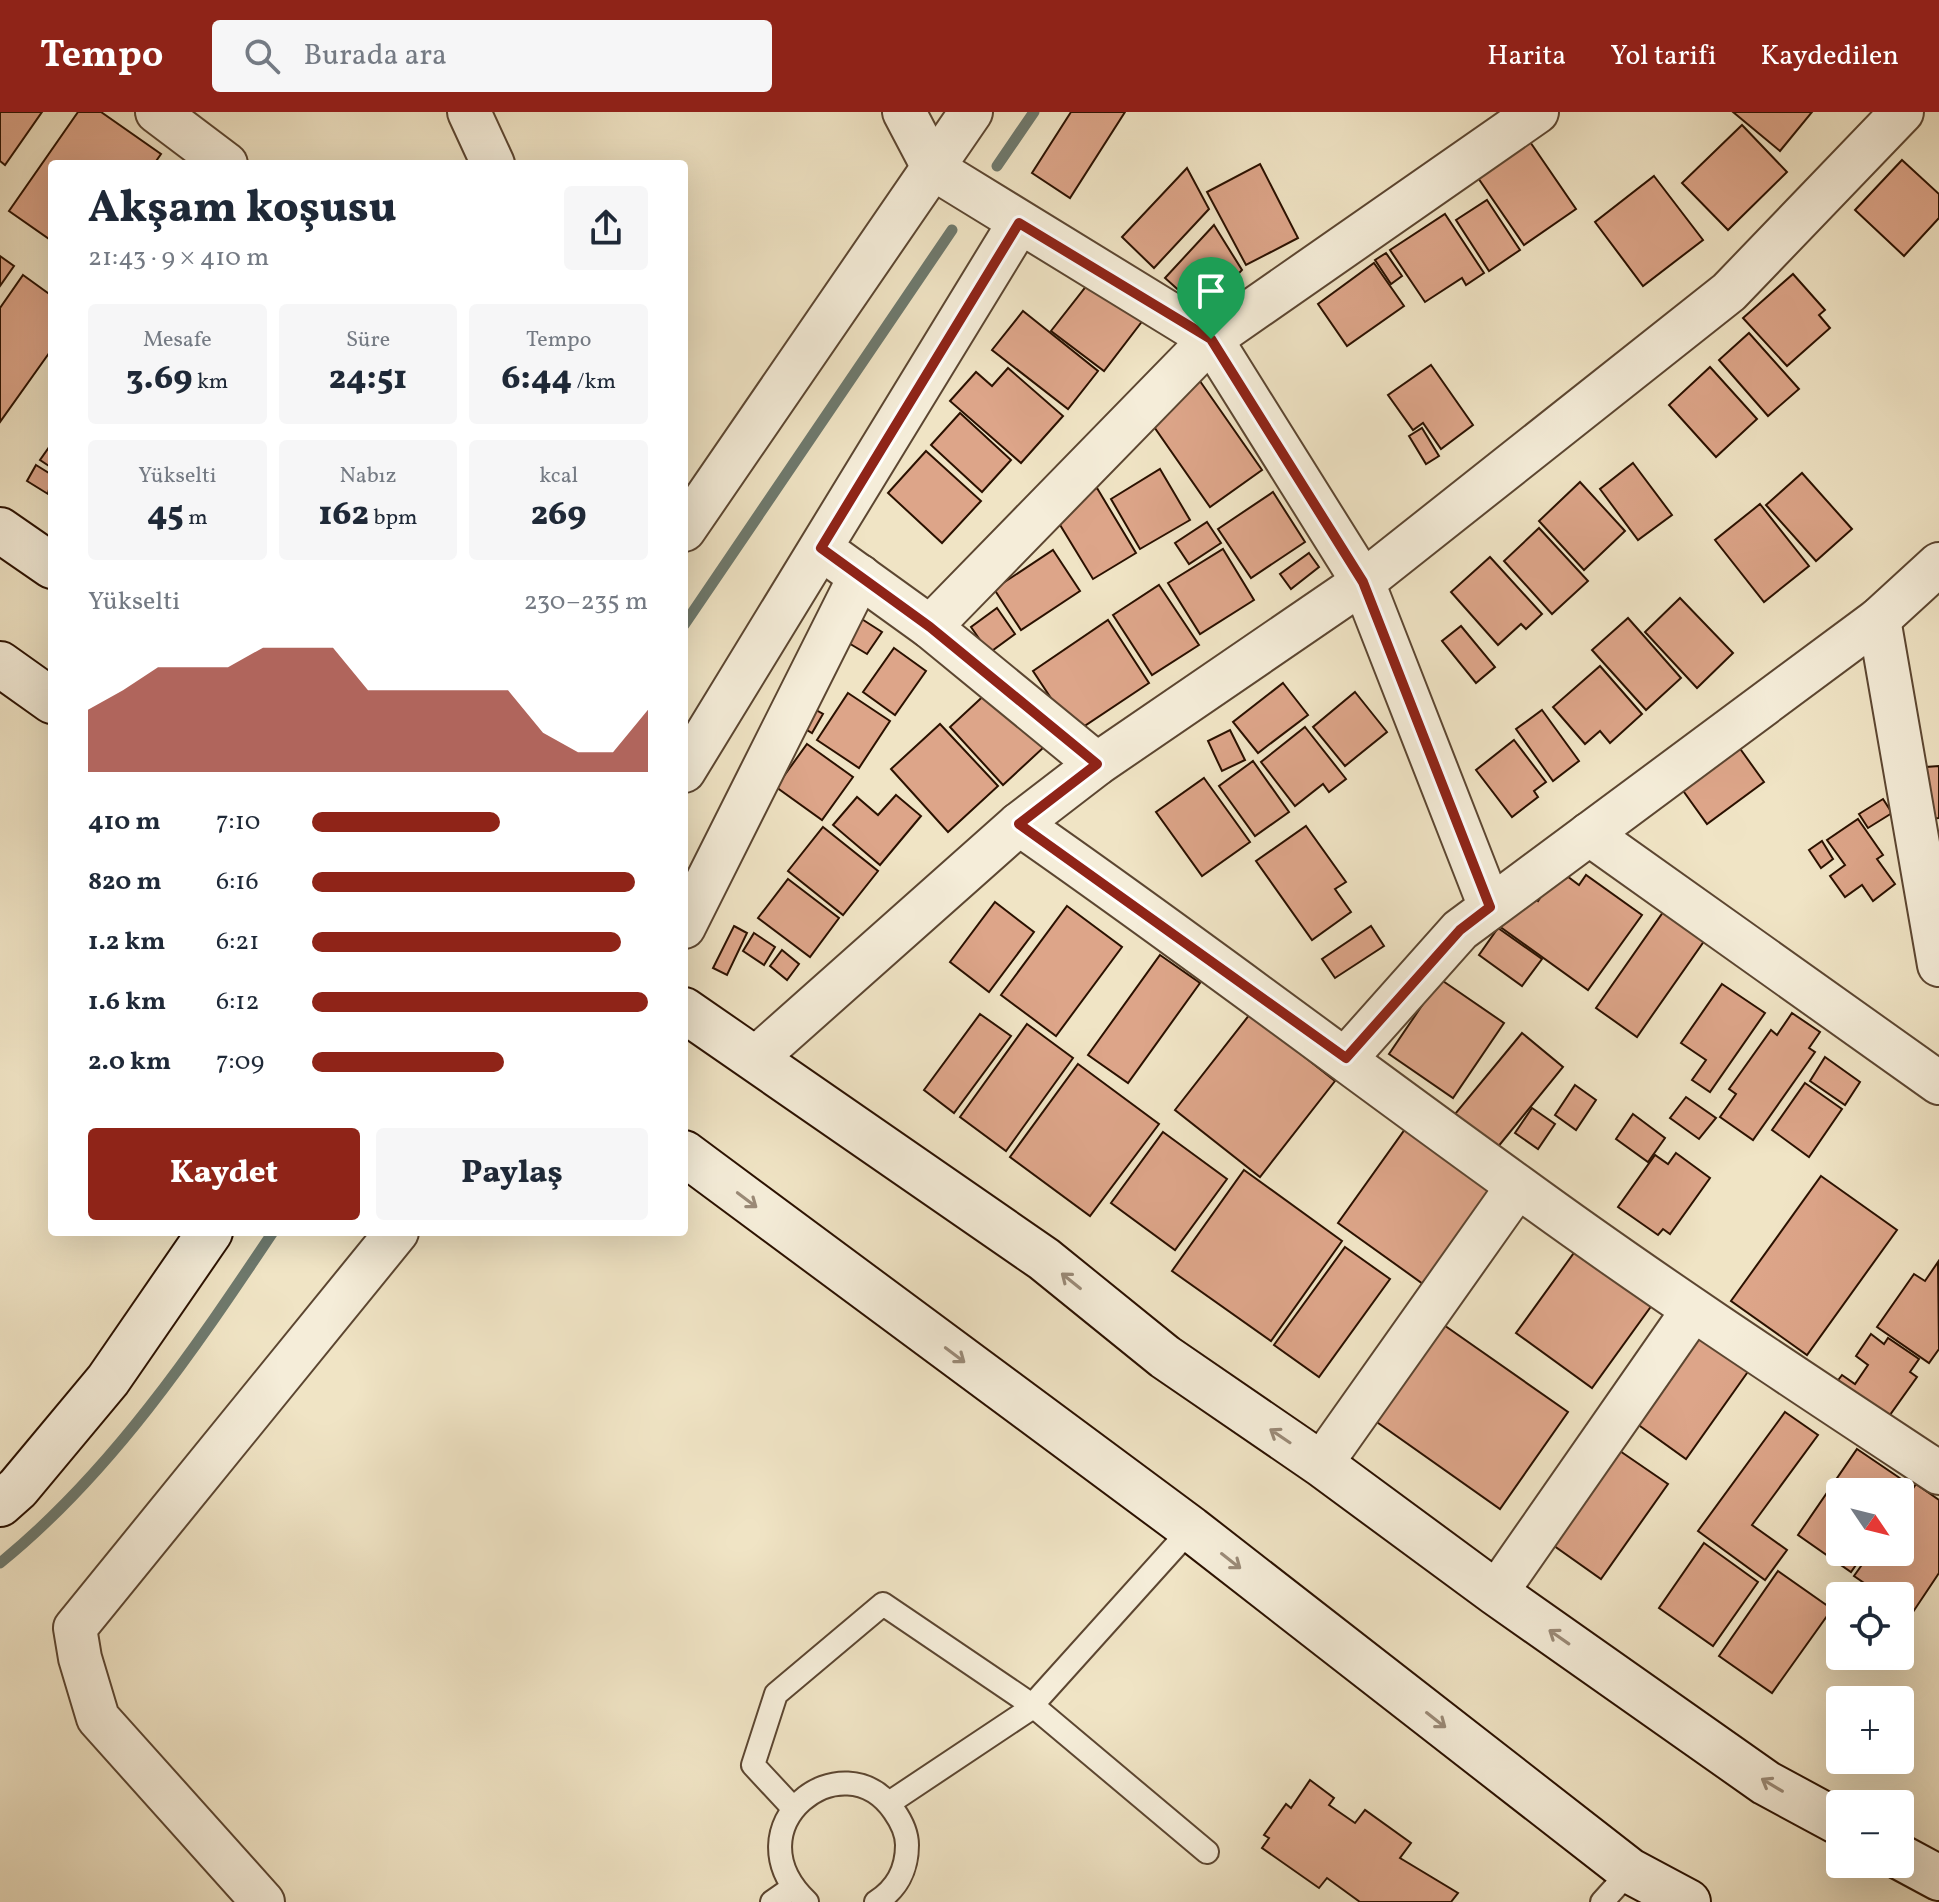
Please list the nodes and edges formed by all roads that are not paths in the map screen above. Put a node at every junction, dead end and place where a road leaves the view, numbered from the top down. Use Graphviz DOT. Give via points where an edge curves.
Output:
graph roads {
  1 [pos="157,112"];
  2 [pos="469,112"];
  3 [pos="904,112"];
  4 [pos="971,112"];
  5 [pos="1537,112"];
  6 [pos="1902,112"];
  7 [pos="221,160"];
  8 [pos="491,160"];
  9 [pos="934,169"];
  10 [pos="1019,223"];
  11 [pos="1211,339"];
  12 [pos="688,524"];
  13 [pos="0,530"];
  14 [pos="821,548"];
  15 [pos="48,563"];
  16 [pos="1939,564"];
  17 [pos="860,576"];
  18 [pos="1363,582"];
  19 [pos="1879,619"];
  20 [pos="930,627"];
  21 [pos="0,664"];
  22 [pos="48,698"];
  23 [pos="688,764"];
  24 [pos="1097,764"];
  25 [pos="1019,824"];
  26 [pos="1589,834"];
  27 [pos="1490,907"];
  28 [pos="688,919"];
  29 [pos="1939,965"];
  30 [pos="688,1013"];
  31 [pos="1346,1058"];
  32 [pos="759,1060"];
  33 [pos="1939,1083"];
  34 [pos="688,1156"];
  35 [pos="1517,1187"];
  36 [pos="207,1236"];
  37 [pos="394,1236"];
  38 [pos="1693,1310"];
  39 [pos="1321,1464"];
  40 [pos="1939,1473"];
  41 [pos="0,1504"];
  42 [pos="1191,1529"];
  43 [pos="1496,1593"];
  44 [pos="1032,1705"];
  45 [pos="889,1803"];
  46 [pos="793,1808"];
  47 [pos="1826,1815"];
  48 [pos="1207,1852"];
  49 [pos="1914,1865"];
  50 [pos="1939,1878"];
  51 [pos="1616,1886"];
  52 [pos="800,1895"];
  53 [pos="263,1902"];
  54 [pos="772,1902"];
  55 [pos="876,1902"];
  56 [pos="1688,1902"];
  1 -- 7 [label="street"];
  2 -- 8 [label="street"];
  3 -- 9 [label="street"];
  4 -- 9 [label="street"];
  5 -- 11 [label="street"];
  6 -- 18 [label="street" via="1729,292"];
  9 -- 10 [label="street"];
  9 -- 12 [label="street"];
  10 -- 11 [label="street"];
  10 -- 14 [label="street"];
  11 -- 18 [label="street"];
  11 -- 20 [label="street"];
  13 -- 15 [label="main road"];
  14 -- 17 [label="street"];
  14 -- 23 [label="street"];
  16 -- 19 [label="street"];
  17 -- 20 [label="street"];
  17 -- 28 [label="street"];
  18 -- 24 [label="street"];
  18 -- 27 [label="street"];
  19 -- 26 [label="street"];
  19 -- 29 [label="street"];
  20 -- 24 [label="street"];
  21 -- 22 [label="main road"];
  24 -- 25 [label="street"];
  25 -- 31 [label="street"];
  25 -- 32 [label="street"];
  26 -- 27 [label="street"];
  26 -- 33 [label="street"];
  27 -- 31 [label="street" via="1460,930"];
  30 -- 32 [label="main road"];
  31 -- 35 [label="street"];
  39 -- 32 [label="main road, one-way" via="1165,1357 1044,1259"];
  34 -- 42 [label="main road, one-way"];
  35 -- 38 [label="street"];
  35 -- 39 [label="street"];
  36 -- 41 [label="main road" via="108,1380"];
  37 -- 53 [label="street" via="75,1628 98,1718"];
  38 -- 40 [label="street"];
  38 -- 43 [label="street"];
  39 -- 43 [label="main road"];
  42 -- 44 [label="lane"];
  42 -- 51 [label="main road, one-way"];
  47 -- 43 [label="main road, one-way" via="1766,1783"];
  44 -- 45 [label="lane"];
  44 -- 46 [label="lane" via="883,1604 776,1694 753,1765"];
  44 -- 48 [label="lane"];
  45 -- 46 [label="lane" via="852,1784 830,1785 809,1793"];
  45 -- 55 [label="lane" via="907,1840 906,1861 899,1880"];
  46 -- 52 [label="lane" via="782,1826 779,1848 782,1869"];
  49 -- 50 [label="main road"];
  51 -- 56 [label="main road"];
  52 -- 54 [label="lane"];
}
